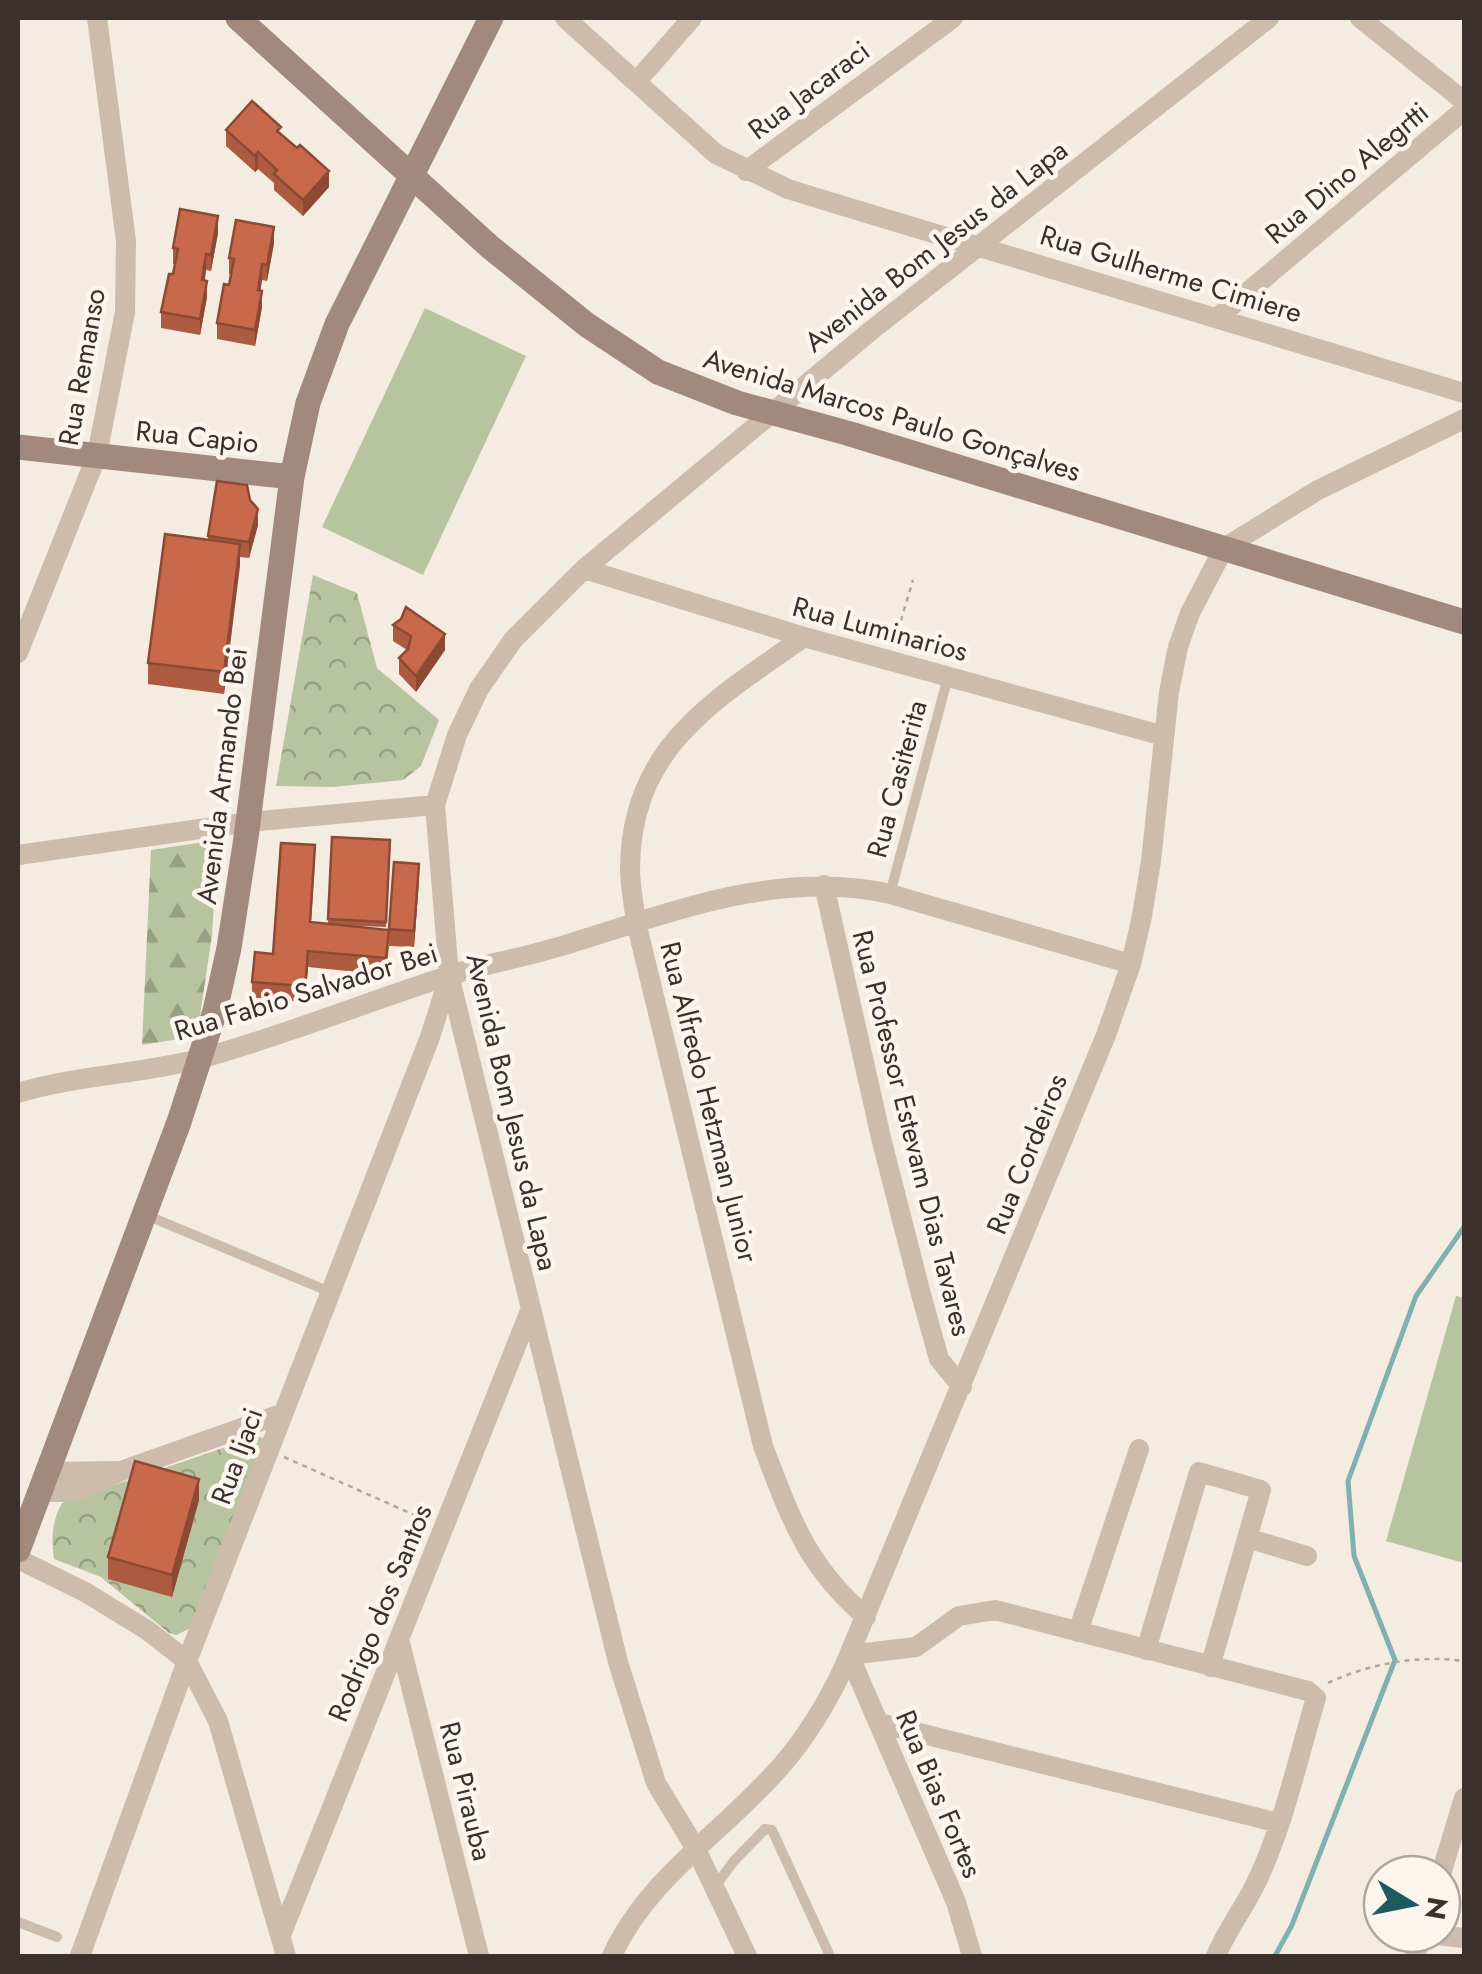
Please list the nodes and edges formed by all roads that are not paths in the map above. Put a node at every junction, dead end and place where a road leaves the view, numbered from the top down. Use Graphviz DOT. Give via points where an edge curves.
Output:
graph roads {
  1 [pos="97,18"];
  2 [pos="238,18"];
  3 [pos="490,18"];
  4 [pos="565,18"];
  5 [pos="692,18"];
  6 [pos="953,18"];
  7 [pos="1269,18"];
  8 [pos="1360,18"];
  9 [pos="636,81"];
  10 [pos="1464,101"];
  11 [pos="1464,110"];
  12 [pos="746,171"];
  13 [pos="412,175"];
  14 [pos="980,245"];
  15 [pos="1218,317"];
  16 [pos="1464,393"];
  17 [pos="771,414"];
  18 [pos="1464,418"];
  19 [pos="18,448"];
  20 [pos="96,456"];
  21 [pos="292,477"];
  22 [pos="1224,548"];
  23 [pos="584,569"];
  24 [pos="1464,622"];
  25 [pos="804,637"];
  26 [pos="18,653"];
  27 [pos="948,676"];
  28 [pos="1164,736"];
  29 [pos="436,805"];
  30 [pos="248,822"];
  31 [pos="18,855"];
  32 [pos="824,885"];
  33 [pos="890,894"];
  34 [pos="636,922"];
  35 [pos="1131,964"];
  36 [pos="449,975"];
  37 [pos="201,1058"];
  38 [pos="18,1093"];
  39 [pos="144,1215"];
  40 [pos="330,1292"];
  41 [pos="530,1311"];
  42 [pos="962,1387"];
  43 [pos="281,1414"];
  44 [pos="1139,1449"];
  45 [pos="43,1482"];
  46 [pos="1247,1538"];
  47 [pos="18,1550"];
  48 [pos="1307,1556"];
  49 [pos="18,1559"];
  50 [pos="866,1617"];
  51 [pos="1078,1632"];
  52 [pos="399,1639"];
  53 [pos="1146,1650"];
  54 [pos="850,1656"];
  55 [pos="187,1661"];
  56 [pos="1210,1668"];
  57 [pos="879,1723"];
  58 [pos="1464,1798"];
  59 [pos="1279,1823"];
  60 [pos="696,1849"];
  61 [pos="1446,1854"];
  62 [pos="714,1888"];
  63 [pos="18,1922"];
  64 [pos="281,1935"];
  65 [pos="57,1937"];
  66 [pos="80,1956"];
  67 [pos="286,1956"];
  68 [pos="479,1956"];
  69 [pos="612,1956"];
  70 [pos="746,1956"];
  71 [pos="830,1956"];
  72 [pos="972,1956"];
  73 [pos="1216,1956"];
  1 -- 20 [label="street, Rua Remanso" via="126,241 125,312"];
  2 -- 13 [label="street, Avenida Marcos Paulo Gonçalves"];
  3 -- 13 [label="street, Avenida Armando Bei"];
  4 -- 9 [label="street, Rua Gulherme Cimiere"];
  5 -- 9 [label="street"];
  6 -- 12 [label="street, Rua Jacaraci"];
  7 -- 14 [label="street, Avenida Bom Jesus da Lapa"];
  8 -- 10 [label="street"];
  9 -- 12 [label="street, Rua Gulherme Cimiere" via="716,154"];
  11 -- 15 [label="street, Rua Dino Alegrtti"];
  12 -- 14 [label="street, Rua Gulherme Cimiere"];
  13 -- 17 [label="street, Avenida Marcos Paulo Gonçalves" via="587,326 687,386"];
  13 -- 21 [label="street, Avenida Armando Bei" via="337,324 308,403"];
  14 -- 15 [label="street, Rua Gulherme Cimiere"];
  14 -- 17 [label="street, Avenida Bom Jesus da Lapa"];
  15 -- 16 [label="street, Rua Gulherme Cimiere"];
  17 -- 22 [label="street, Avenida Marcos Paulo Gonçalves"];
  17 -- 23 [label="street, Avenida Bom Jesus da Lapa"];
  18 -- 22 [label="street" via="1318,490"];
  19 -- 20 [label="street, Rua Capio"];
  20 -- 21 [label="street, Rua Capio"];
  20 -- 26 [label="street, Rua Remanso"];
  21 -- 30 [label="street, Avenida Armando Bei"];
  22 -- 24 [label="street, Avenida Marcos Paulo Gonçalves"];
  22 -- 28 [label="street, Rua Cordeiros" via="1178,647"];
  23 -- 25 [label="street, Rua Luminarios"];
  23 -- 29 [label="street, Avenida Bom Jesus da Lapa" via="513,640 480,689 456,735"];
  25 -- 27 [label="street, Rua Luminarios"];
  25 -- 34 [label="street, Rua Alfredo Hetzman Junior" via="711,705 653,770 634,822"];
  27 -- 28 [label="street, Rua Luminarios"];
  27 -- 33 [label="lane, Rua Casiterita"];
  28 -- 35 [label="street, Rua Cordeiros" via="1152,861"];
  29 -- 30 [label="street"];
  29 -- 36 [label="street, Avenida Bom Jesus da Lapa"];
  30 -- 31 [label="street"];
  30 -- 37 [label="street, Avenida Armando Bei" via="229,948"];
  32 -- 33 [label="street, Rua Fabio Salvador Bei"];
  32 -- 34 [label="street, Rua Fabio Salvador Bei" via="759,890"];
  32 -- 42 [label="street, Rua Professor Estevam Dias Tavares" via="922,1298 939,1359"];
  33 -- 35 [label="street, Rua Fabio Salvador Bei"];
  34 -- 36 [label="street, Rua Fabio Salvador Bei"];
  34 -- 50 [label="street, Rua Alfredo Hetzman Junior" via="763,1446 795,1529 833,1588"];
  35 -- 42 [label="street, Rua Cordeiros"];
  36 -- 37 [label="street, Rua Fabio Salvador Bei"];
  36 -- 40 [label="street, Rua Ijaci"];
  36 -- 41 [label="street, Avenida Bom Jesus da Lapa"];
  37 -- 38 [label="street, Rua Fabio Salvador Bei"];
  37 -- 39 [label="street, Avenida Armando Bei"];
  39 -- 40 [label="lane"];
  39 -- 45 [label="street, Avenida Armando Bei"];
  40 -- 43 [label="street, Rua Ijaci"];
  41 -- 52 [label="street, Rodrigo dos Santos"];
  41 -- 60 [label="street, Avenida Bom Jesus da Lapa" via="638,1732 656,1783"];
  42 -- 50 [label="street, Rua Cordeiros"];
  43 -- 45 [label="street" via="75,1492"];
  43 -- 55 [label="street, Rua Ijaci"];
  44 -- 51 [label="street"];
  45 -- 47 [label="street, Avenida Armando Bei"];
  46 -- 48 [label="street"];
  46 -- 53 [label="street" via="1261,1490 1200,1472"];
  46 -- 56 [label="street"];
  49 -- 55 [label="street" via="85,1592"];
  50 -- 54 [label="street, Rua Cordeiros"];
  51 -- 53 [label="street"];
  51 -- 54 [label="street" via="995,1610 959,1616 916,1647"];
  52 -- 64 [label="street, Rodrigo dos Santos"];
  52 -- 68 [label="street, Rua Pirauba"];
  53 -- 56 [label="street"];
  54 -- 57 [label="street, Rua Bias Fortes"];
  54 -- 60 [label="street, Rua Cordeiros" via="816,1722"];
  55 -- 64 [label="street" via="218,1721"];
  55 -- 66 [label="street, Rua Ijaci"];
  56 -- 59 [label="street" via="1316,1698"];
  57 -- 59 [label="street"];
  57 -- 72 [label="street, Rua Bias Fortes" via="956,1902"];
  58 -- 61 [label="street"];
  59 -- 73 [label="street"];
  60 -- 62 [label="street, Avenida Bom Jesus da Lapa"];
  60 -- 69 [label="street, Rua Cordeiros" via="652,1896"];
  62 -- 70 [label="street, Avenida Bom Jesus da Lapa"];
  62 -- 71 [label="lane" via="765,1829 772,1830"];
  63 -- 65 [label="lane"];
  64 -- 67 [label="street"];
}
